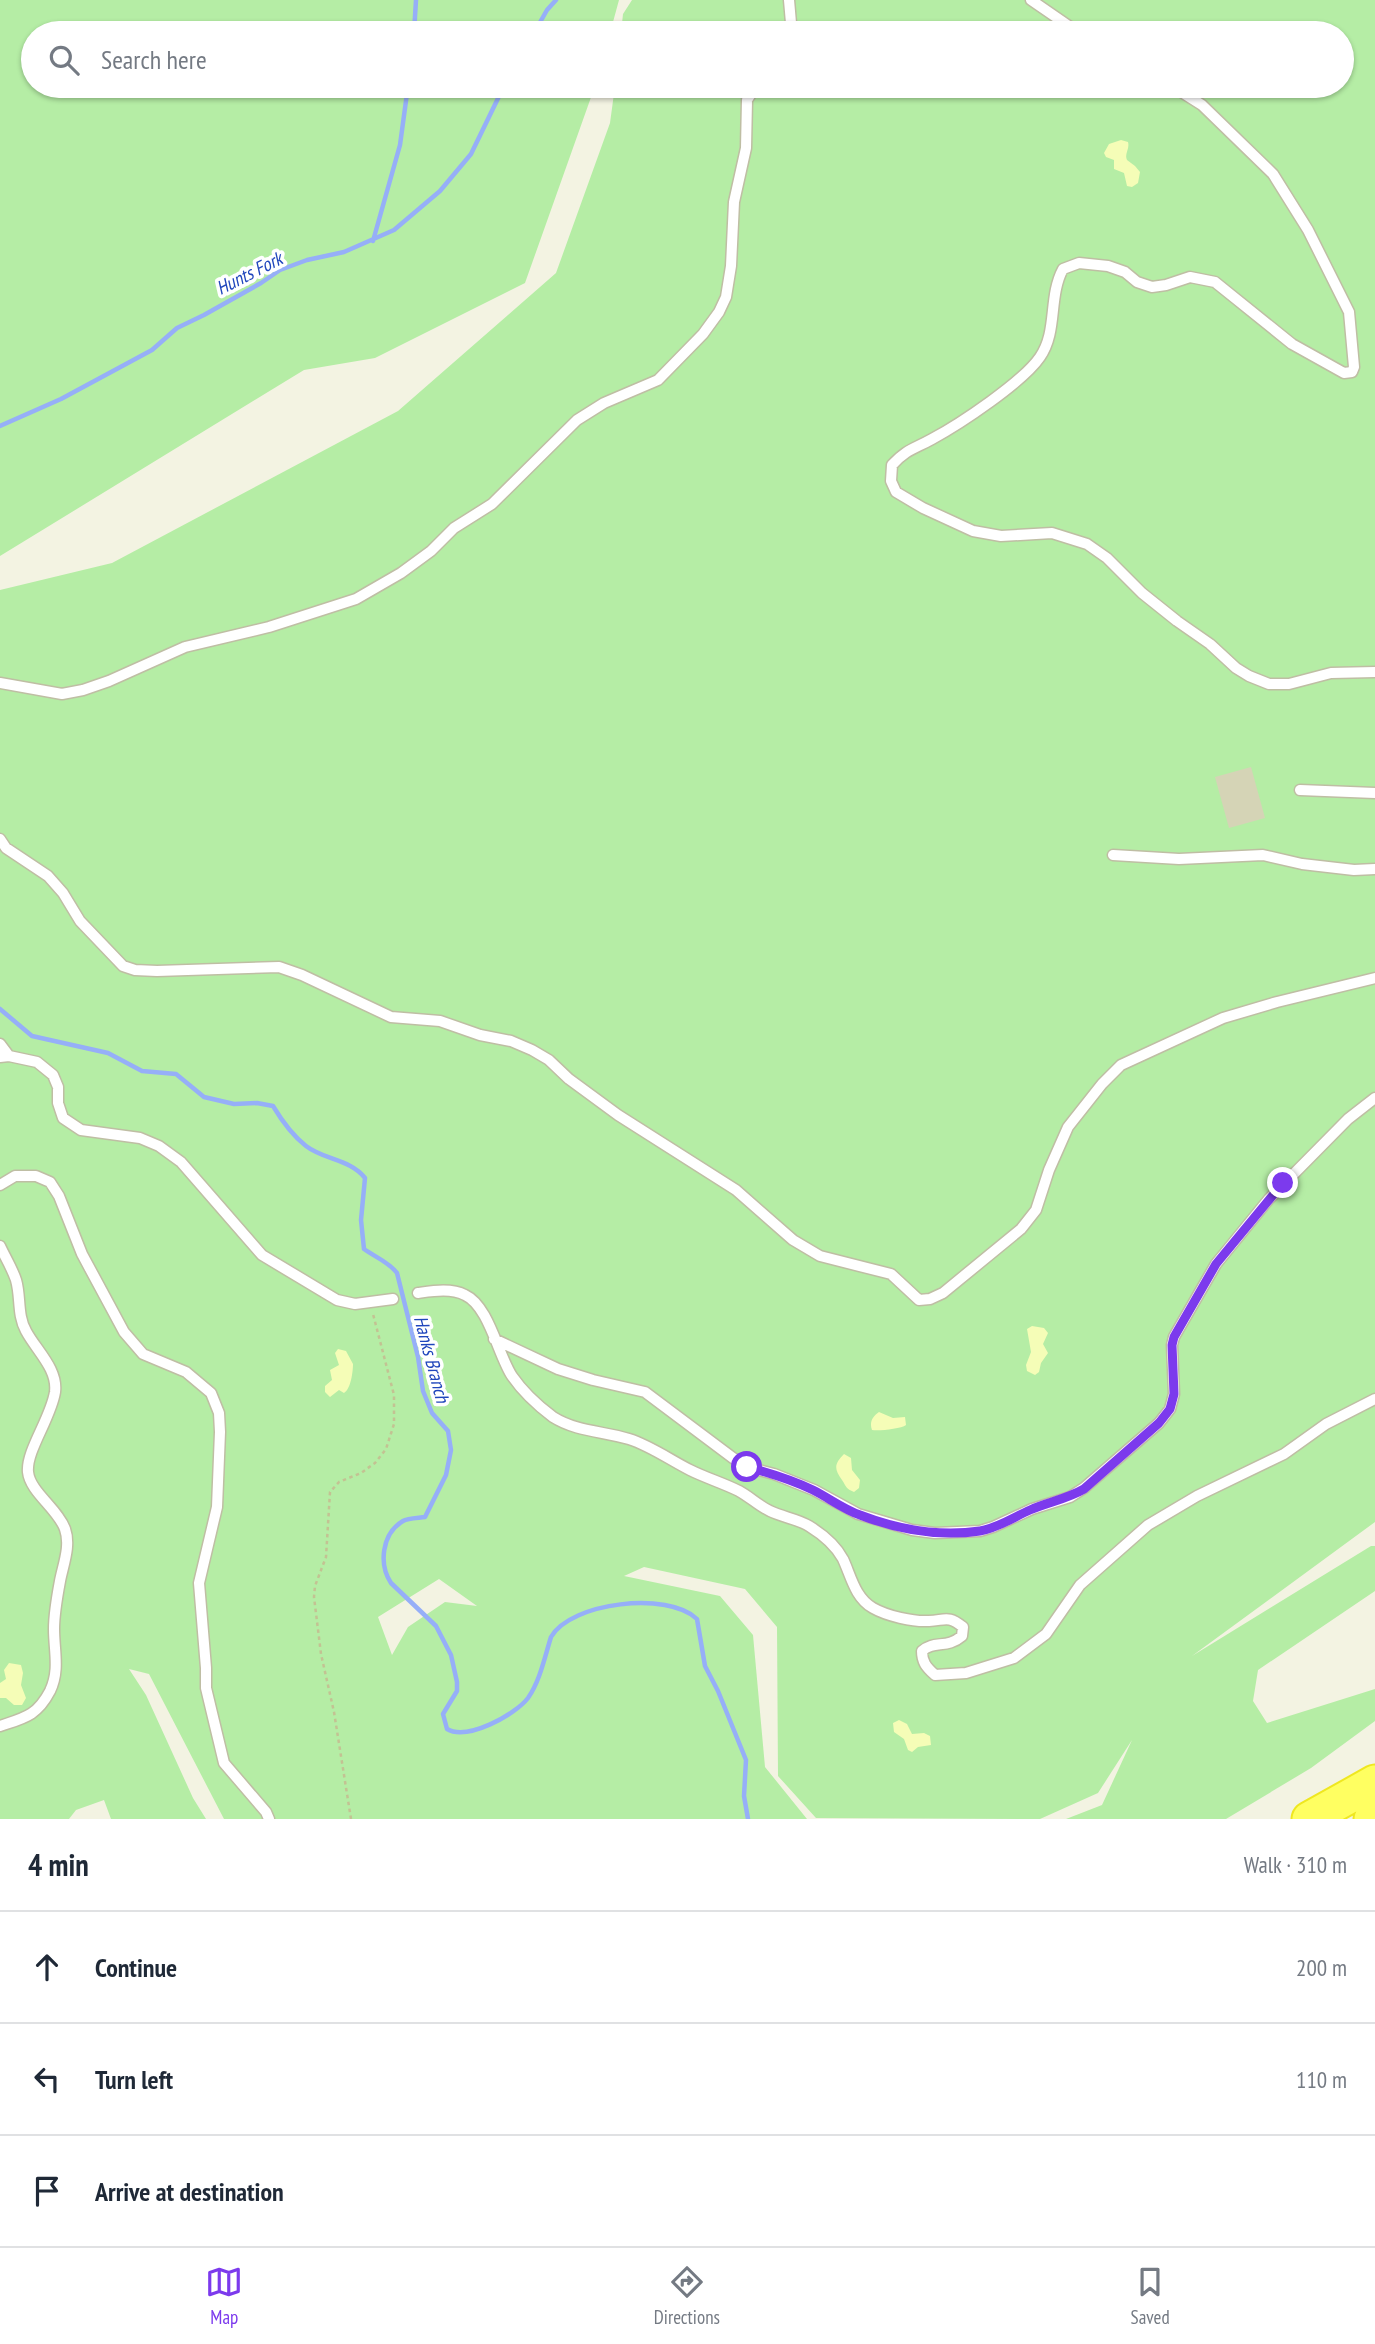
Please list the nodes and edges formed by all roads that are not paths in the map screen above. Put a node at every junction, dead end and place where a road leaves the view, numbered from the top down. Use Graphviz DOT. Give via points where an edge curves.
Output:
graph roads {
  1 [pos="789,0"];
  2 [pos="1031,0"];
  3 [pos="791,21"];
  4 [pos="1062,21"];
  5 [pos="748,98"];
  6 [pos="1191,98"];
  7 [pos="1375,672"];
  8 [pos="0,683"];
  9 [pos="1300,790"];
  10 [pos="1375,793"];
  11 [pos="0,839"];
  12 [pos="1113,855"];
  13 [pos="1375,869"];
  14 [pos="1375,978"];
  15 [pos="0,1044"];
  16 [pos="4,1056"];
  17 [pos="1375,1098"];
  18 [pos="0,1185"];
  19 [pos="0,1246"];
  20 [pos="418,1293"];
  21 [pos="393,1299"];
  22 [pos="494,1339"];
  23 [pos="1375,1399"];
  24 [pos="0,1726"];
  25 [pos="1375,1782"];
  26 [pos="269,1819"];
  27 [pos="1309,1819"];
  1 -- 3 [label="lane"];
  2 -- 4 [label="lane"];
  5 -- 8 [label="lane" via="726,296 703,334 658,380 577,420 492,505 454,528 401,573 356,599 185,647 83,690 62,694"];
  6 -- 7 [label="lane" via="1273,174 1308,230 1349,312 1352,372 1344,373 1292,344 1215,282 1190,277 1152,287 1108,266 1079,263 1063,269 1056,283 1051,330 1041,355 1025,376 933,439 905,451 892,465 891,481 896,492 973,531 1001,536 1052,533 1087,544 1236,668 1269,684 1331,673"];
  9 -- 10 [label="lane"];
  11 -- 14 [label="lane" via="48,876 80,921 123,966 158,971 279,967 391,1017 440,1021 511,1041 549,1060 618,1115 736,1190 793,1240 820,1256 891,1274 919,1300 943,1293 1021,1229 1036,1210 1068,1128 1121,1065 1223,1018"];
  12 -- 13 [label="lane" via="1179,859 1263,855 1302,864"];
  15 -- 16 [label="lane"];
  16 -- 21 [label="lane" via="37,1062 53,1074 64,1118 81,1129 140,1138 181,1162 262,1255 337,1300 355,1304"];
  17 -- 22 [label="lane" via="1283,1183 1204,1281 1174,1337 1174,1394 1159,1423 1084,1489 980,1531 912,1530 858,1514 814,1490 747,1467 645,1392 558,1369"];
  18 -- 26 [label="lane" via="15,1176 36,1176 50,1182 124,1332 143,1354 186,1372 211,1393 219,1412 217,1507 199,1583 206,1688 223,1763"];
  19 -- 24 [label="lane" via="16,1280 26,1333 48,1364 55,1388 28,1471 67,1533 55,1611 57,1670 37,1711"];
  20 -- 22 [label="lane" via="440,1290 466,1295"];
  22 -- 23 [label="lane" via="512,1375 530,1398 555,1418 574,1428 628,1439 741,1492 769,1511 808,1525 834,1546 853,1584 872,1607 914,1619 954,1620 963,1627 961,1636 953,1643 922,1651 926,1667 935,1675 966,1673 1014,1658 1046,1634 1080,1585 1148,1525 1284,1454 1332,1420"];
  25 -- 27 [label="highway"];
}
